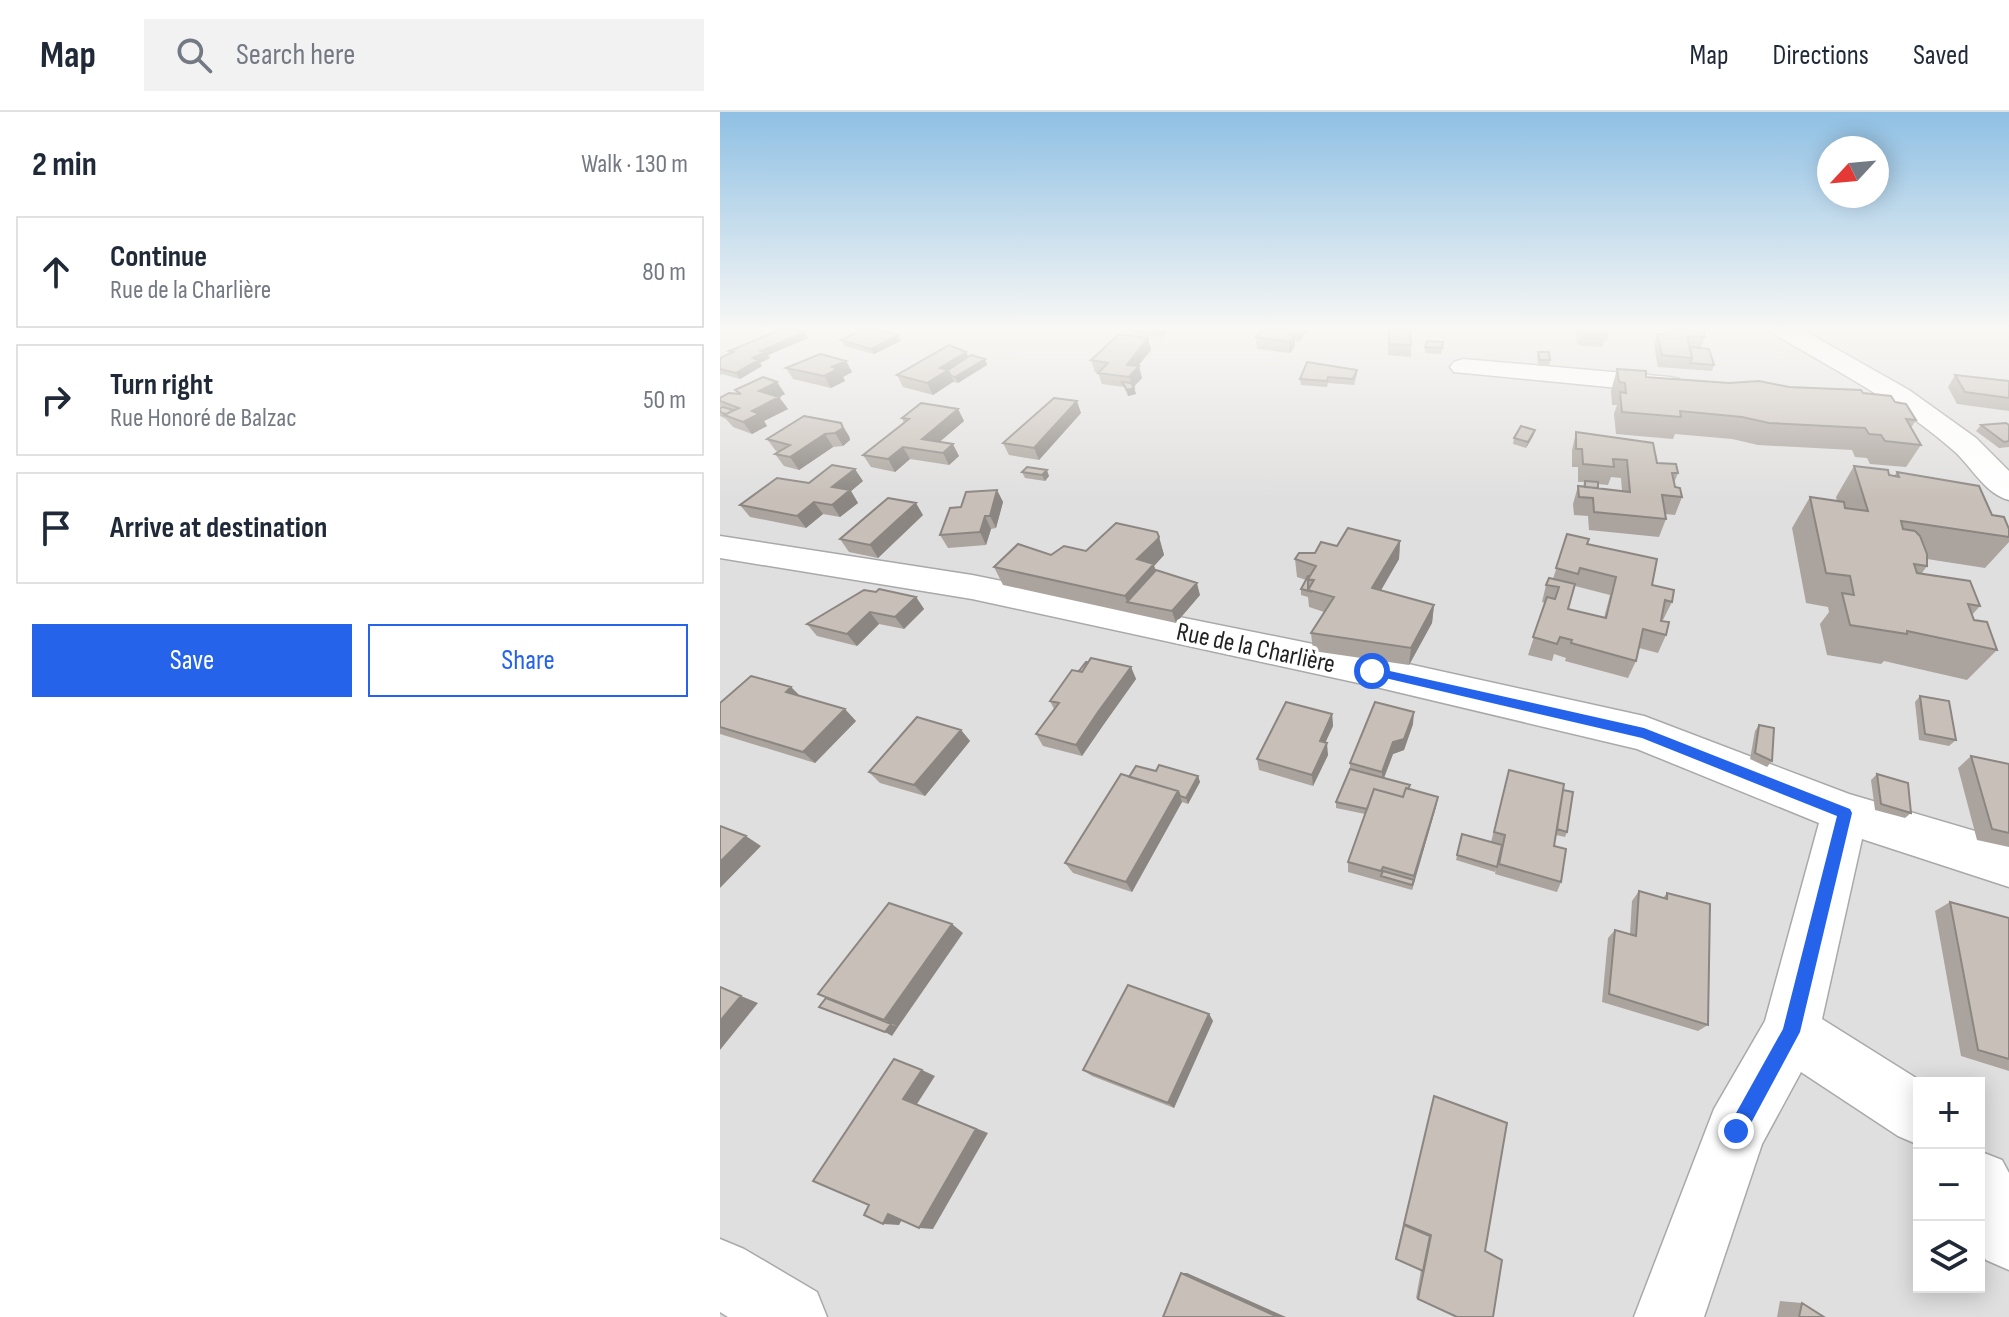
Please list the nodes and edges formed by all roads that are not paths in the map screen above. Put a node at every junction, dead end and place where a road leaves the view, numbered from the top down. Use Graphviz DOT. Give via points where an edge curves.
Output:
graph roads {
  1 [pos="1690,386"];
  2 [pos="1882,386"];
  3 [pos="1699,387"];
  4 [pos="1899,396"];
  5 [pos="1856,401"];
  6 [pos="2009,490"];
  7 [pos="720,547"];
  8 [pos="1845,813"];
  9 [pos="2009,864"];
  10 [pos="1791,1032"];
  11 [pos="1913,1111"];
  12 [pos="1985,1194"];
  13 [pos="2009,1237"];
  14 [pos="720,1273"];
  15 [pos="792,1317"];
  16 [pos="1669,1317"];
  1 -- 3 [label="street"];
  2 -- 4 [label="street"];
  4 -- 5 [label="street"];
  4 -- 6 [label="street" via="1965,445"];
  7 -- 8 [label="street, Rue de la Charlière" via="972,587 1644,733"];
  8 -- 9 [label="street, Rue de la Charlière"];
  8 -- 10 [label="street"];
  10 -- 11 [label="street"];
  10 -- 16 [label="street" via="1736,1131"];
  12 -- 13 [label="street"];
  14 -- 15 [label="street"];
}
